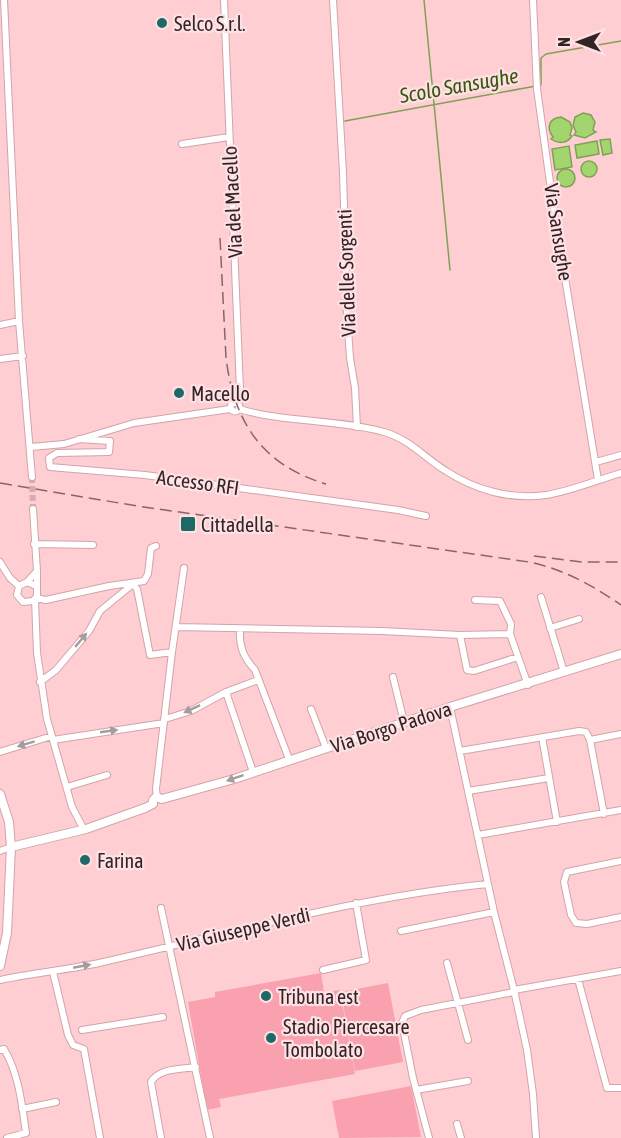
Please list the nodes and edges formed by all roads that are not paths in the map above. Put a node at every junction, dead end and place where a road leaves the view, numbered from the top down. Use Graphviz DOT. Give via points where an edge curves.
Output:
graph roads {
  1 [pos="4,0"];
  2 [pos="224,0"];
  3 [pos="333,0"];
  4 [pos="533,0"];
  5 [pos="230,137"];
  6 [pos="182,144"];
  7 [pos="19,321"];
  8 [pos="0,325"];
  9 [pos="23,356"];
  10 [pos="0,359"];
  11 [pos="238,406"];
  12 [pos="357,427"];
  13 [pos="79,439"];
  14 [pos="31,447"];
  15 [pos="621,455"];
  16 [pos="596,462"];
  17 [pos="621,473"];
  18 [pos="32,477"];
  19 [pos="598,480"];
  20 [pos="33,510"];
  21 [pos="426,516"];
  22 [pos="34,544"];
  23 [pos="93,545"];
  24 [pos="156,546"];
  25 [pos="0,562"];
  26 [pos="184,568"];
  27 [pos="37,571"];
  28 [pos="27,582"];
  29 [pos="134,584"];
  30 [pos="19,586"];
  31 [pos="36,586"];
  32 [pos="541,597"];
  33 [pos="36,599"];
  34 [pos="475,600"];
  35 [pos="26,603"];
  36 [pos="36,614"];
  37 [pos="579,619"];
  38 [pos="176,627"];
  39 [pos="550,628"];
  40 [pos="240,629"];
  41 [pos="510,634"];
  42 [pos="460,635"];
  43 [pos="172,652"];
  44 [pos="621,654"];
  45 [pos="518,657"];
  46 [pos="564,672"];
  47 [pos="393,677"];
  48 [pos="258,680"];
  49 [pos="40,682"];
  50 [pos="528,685"];
  51 [pos="226,692"];
  52 [pos="450,707"];
  53 [pos="311,709"];
  54 [pos="166,720"];
  55 [pos="404,722"];
  56 [pos="621,734"];
  57 [pos="542,737"];
  58 [pos="53,738"];
  59 [pos="590,740"];
  60 [pos="326,748"];
  61 [pos="460,751"];
  62 [pos="0,752"];
  63 [pos="289,759"];
  64 [pos="253,772"];
  65 [pos="106,774"];
  66 [pos="549,778"];
  67 [pos="67,787"];
  68 [pos="468,791"];
  69 [pos="0,794"];
  70 [pos="157,800"];
  71 [pos="621,810"];
  72 [pos="604,814"];
  73 [pos="557,822"];
  74 [pos="86,828"];
  75 [pos="477,835"];
  76 [pos="11,847"];
  77 [pos="0,851"];
  78 [pos="621,861"];
  79 [pos="488,884"];
  80 [pos="356,903"];
  81 [pos="161,908"];
  82 [pos="494,912"];
  83 [pos="621,917"];
  84 [pos="401,931"];
  85 [pos="168,946"];
  86 [pos="447,963"];
  87 [pos="0,966"];
  88 [pos="323,970"];
  89 [pos="53,972"];
  90 [pos="621,972"];
  91 [pos="578,979"];
  92 [pos="0,980"];
  93 [pos="514,991"];
  94 [pos="458,1003"];
  95 [pos="163,1017"];
  96 [pos="82,1030"];
  97 [pos="468,1040"];
  98 [pos="0,1050"];
  99 [pos="196,1066"];
  100 [pos="468,1081"];
  101 [pos="621,1088"];
  102 [pos="416,1090"];
  103 [pos="56,1102"];
  104 [pos="22,1109"];
  105 [pos="457,1124"];
  106 [pos="7,1138"];
  107 [pos="100,1138"];
  108 [pos="161,1138"];
  109 [pos="210,1138"];
  110 [pos="429,1138"];
  111 [pos="461,1138"];
  112 [pos="536,1138"];
  1 -- 7 [label="street"];
  2 -- 5 [label="street, Via del Macello"];
  3 -- 12 [label="street, Via delle Sorgenti" via="347,315"];
  4 -- 16 [label="street, Via Sansughe" via="537,86 553,204"];
  5 -- 6 [label="street"];
  5 -- 11 [label="street, Via del Macello"];
  7 -- 8 [label="street"];
  7 -- 9 [label="street"];
  9 -- 10 [label="street"];
  9 -- 14 [label="street"];
  11 -- 12 [label="street"];
  11 -- 13 [label="street" via="231,404 230,409 134,423"];
  12 -- 19 [label="street" via="400,438 453,476 500,494 547,495"];
  13 -- 14 [label="street"];
  13 -- 21 [label="street, Accesso RFI" via="109,441 109,452 57,453 49,458 49,465 54,469 145,475"];
  14 -- 18 [label="street"];
  15 -- 16 [label="street"];
  16 -- 19 [label="street, Via Sansughe"];
  17 -- 19 [label="street"];
  20 -- 22 [label="street"];
  22 -- 23 [label="street"];
  22 -- 27 [label="street"];
  24 -- 29 [label="street" via="152,548 144,581"];
  25 -- 30 [label="street"];
  26 -- 38 [label="street"];
  27 -- 28 [label="street"];
  27 -- 31 [label="street"];
  28 -- 30 [label="street"];
  28 -- 31 [label="street"];
  29 -- 33 [label="street"];
  29 -- 43 [label="street" via="150,655"];
  49 -- 29 [label="street, one-way" via="56,670 100,611"];
  30 -- 35 [label="street" via="19,598"];
  31 -- 33 [label="street"];
  32 -- 39 [label="street"];
  33 -- 35 [label="street"];
  33 -- 36 [label="street"];
  34 -- 41 [label="street" via="500,600 511,624"];
  35 -- 36 [label="street"];
  36 -- 49 [label="street"];
  37 -- 39 [label="street"];
  38 -- 40 [label="street"];
  38 -- 43 [label="street"];
  39 -- 46 [label="street"];
  40 -- 42 [label="street"];
  40 -- 48 [label="street" via="245,660"];
  41 -- 42 [label="street"];
  41 -- 45 [label="street"];
  42 -- 45 [label="street" via="467,670"];
  43 -- 54 [label="street"];
  44 -- 46 [label="street, Via Borgo Padova"];
  45 -- 50 [label="street"];
  46 -- 50 [label="street, Via Borgo Padova"];
  47 -- 55 [label="street"];
  48 -- 51 [label="street"];
  48 -- 63 [label="street"];
  49 -- 58 [label="street"];
  50 -- 52 [label="street, Via Borgo Padova"];
  51 -- 54 [label="street, one-way"];
  51 -- 64 [label="street"];
  52 -- 55 [label="street, Via Borgo Padova"];
  52 -- 61 [label="street"];
  53 -- 60 [label="street"];
  58 -- 54 [label="street, one-way"];
  54 -- 70 [label="street"];
  55 -- 60 [label="street, Via Borgo Padova"];
  56 -- 59 [label="street"];
  57 -- 59 [label="street" via="579,731 586,732"];
  57 -- 61 [label="street"];
  57 -- 66 [label="street"];
  58 -- 62 [label="street, one-way"];
  58 -- 67 [label="street"];
  59 -- 72 [label="street"];
  60 -- 63 [label="street, Via Borgo Padova"];
  61 -- 68 [label="street"];
  63 -- 64 [label="street, Via Borgo Padova"];
  64 -- 70 [label="street, Via Borgo Padova, one-way"];
  65 -- 67 [label="street"];
  66 -- 68 [label="street"];
  66 -- 73 [label="street"];
  67 -- 74 [label="street" via="72,807"];
  68 -- 75 [label="street"];
  69 -- 76 [label="street" via="9,822"];
  70 -- 74 [label="street, Via Borgo Padova"];
  71 -- 72 [label="street"];
  72 -- 73 [label="street"];
  73 -- 75 [label="street"];
  74 -- 76 [label="street, Via Borgo Padova"];
  75 -- 79 [label="street"];
  76 -- 77 [label="street"];
  76 -- 87 [label="street" via="7,933"];
  78 -- 83 [label="street" via="567,872 564,882 576,923"];
  79 -- 80 [label="street, Via Giuseppe Verdi"];
  79 -- 82 [label="street"];
  80 -- 85 [label="street, Via Giuseppe Verdi"];
  80 -- 88 [label="street" via="366,960"];
  81 -- 85 [label="street"];
  82 -- 84 [label="street"];
  82 -- 93 [label="street"];
  89 -- 85 [label="street, Via Giuseppe Verdi, one-way"];
  85 -- 99 [label="street"];
  86 -- 94 [label="street"];
  89 -- 92 [label="street, Via Giuseppe Verdi"];
  89 -- 107 [label="street" via="68,1035 73,1045 84,1048"];
  90 -- 91 [label="street"];
  91 -- 93 [label="street"];
  91 -- 101 [label="street" via="608,1088"];
  93 -- 94 [label="street"];
  93 -- 112 [label="street" via="530,1073"];
  94 -- 97 [label="street"];
  94 -- 102 [label="street" via="405,1016 402,1023"];
  95 -- 96 [label="street"];
  98 -- 104 [label="street" via="4,1049 10,1060"];
  99 -- 108 [label="street" via="161,1072 152,1082"];
  99 -- 109 [label="street"];
  100 -- 102 [label="street"];
  102 -- 110 [label="street"];
  103 -- 104 [label="street"];
  104 -- 106 [label="street" via="26,1133"];
  105 -- 111 [label="street"];
}
